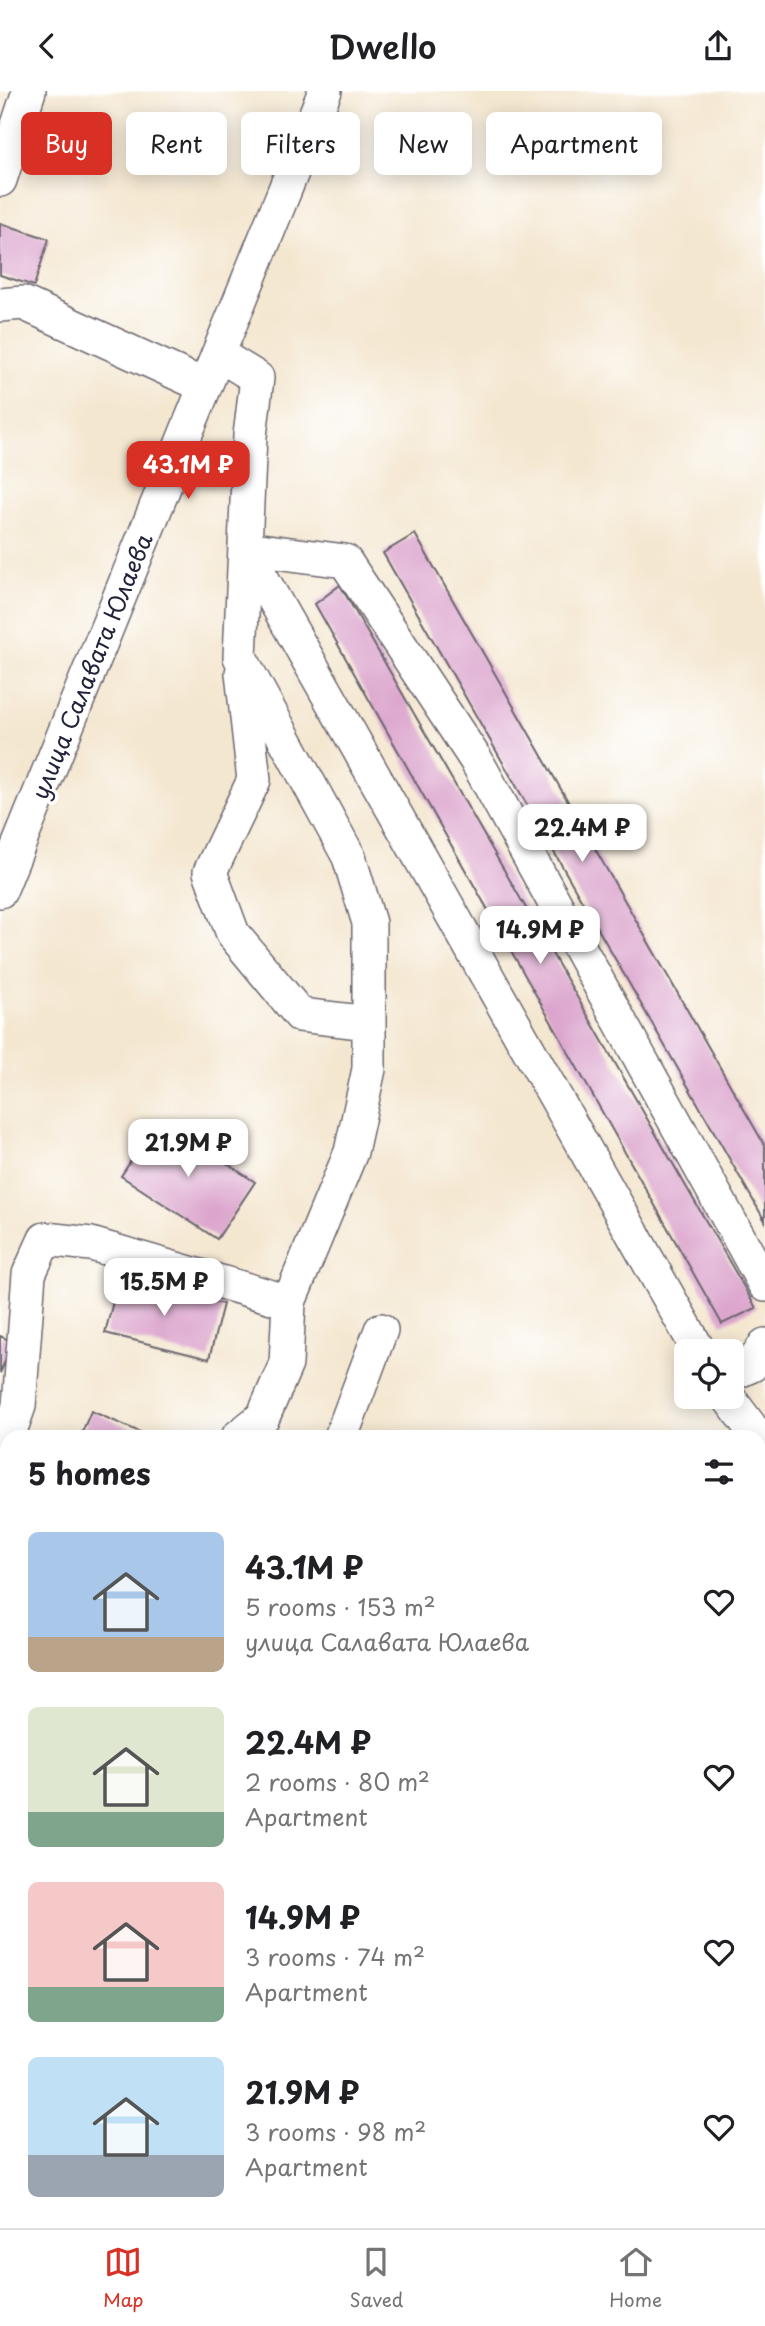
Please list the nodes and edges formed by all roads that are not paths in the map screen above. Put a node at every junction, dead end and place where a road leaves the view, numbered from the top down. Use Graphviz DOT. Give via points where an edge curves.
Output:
graph roads {
  1 [pos="29,91"];
  2 [pos="325,91"];
  3 [pos="0,180"];
  4 [pos="0,305"];
  5 [pos="218,354"];
  6 [pos="205,386"];
  7 [pos="245,548"];
  8 [pos="240,657"];
  9 [pos="0,891"];
  10 [pos="369,1023"];
  11 [pos="765,1285"];
  12 [pos="289,1302"];
  13 [pos="381,1330"];
  14 [pos="692,1339"];
  15 [pos="765,1345"];
  16 [pos="744,1369"];
  17 [pos="737,1409"];
  18 [pos="11,1430"];
  19 [pos="247,1430"];
  20 [pos="344,1430"];
  21 [pos="754,1430"];
  1 -- 3 [label="street"];
  2 -- 5 [label="street, улица Салавата Юлаева"];
  4 -- 6 [label="street" via="23,303"];
  5 -- 6 [label="street, улица Салавата Юлаева"];
  5 -- 7 [label="street" via="257,378"];
  6 -- 9 [label="street, улица Салавата Юлаева"];
  7 -- 8 [label="street"];
  7 -- 11 [label="street" via="345,561 476,760"];
  7 -- 14 [label="street"];
  8 -- 10 [label="street" via="349,857 369,923"];
  8 -- 10 [label="street" via="254,780 210,872 233,933 300,1015"];
  10 -- 12 [label="street" via="369,1069 351,1152"];
  12 -- 18 [label="street" via="91,1244 45,1239 29,1274 19,1406"];
  12 -- 19 [label="street" via="286,1364 263,1417"];
  13 -- 20 [label="street"];
  15 -- 16 [label="street" via="752,1365"];
  17 -- 21 [label="street"];
}
